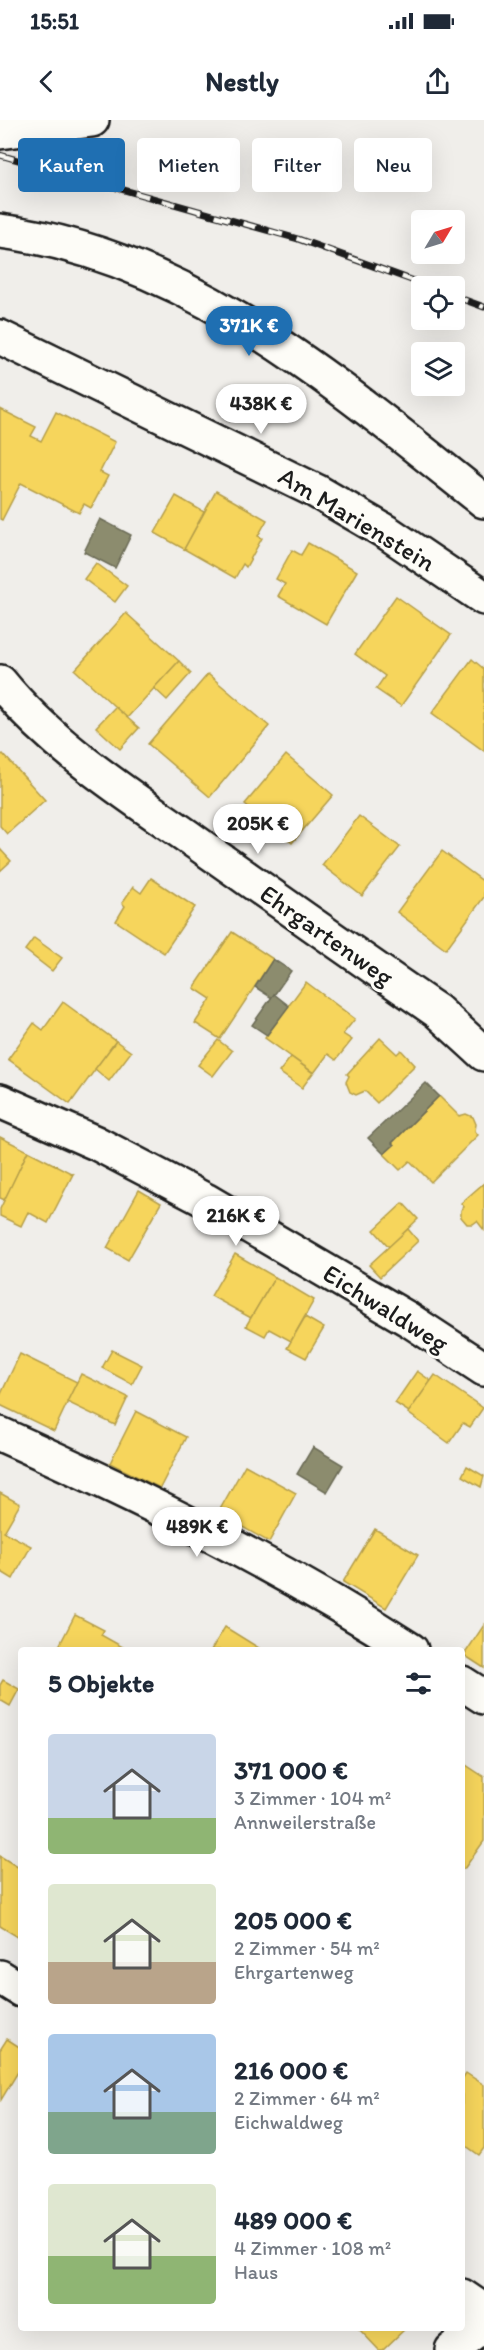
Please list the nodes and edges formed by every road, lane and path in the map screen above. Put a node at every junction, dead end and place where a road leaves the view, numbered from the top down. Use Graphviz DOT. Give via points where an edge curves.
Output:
graph roads {
  1 [pos="92,120"];
  2 [pos="0,132"];
  3 [pos="0,231"];
  4 [pos="0,337"];
  5 [pos="484,501"];
  6 [pos="484,598"];
  7 [pos="0,682"];
  8 [pos="484,1054"];
  9 [pos="0,1101"];
  10 [pos="484,1369"];
  11 [pos="0,1434"];
  12 [pos="406,1647"];
  13 [pos="465,1685"];
  14 [pos="484,1697"];
  15 [pos="0,1977"];
  16 [pos="18,1988"];
  17 [pos="465,2297"];
  18 [pos="484,2311"];
  19 [pos="484,2325"];
  20 [pos="452,2350"];
  1 -- 2 [label="street"];
  3 -- 5 [label="street" via="27,234 97,253 157,275 219,308 365,407"];
  4 -- 6 [label="street, Am Marienstein" via="316,491 388,533"];
  7 -- 8 [label="street, Ehrgartenweg" via="57,740 122,790 437,1011"];
  9 -- 10 [label="street, Eichwaldweg" via="96,1143 205,1200 408,1319"];
  11 -- 12 [label="street" via="264,1563"];
  13 -- 14 [label="street"];
  15 -- 16 [label="street"];
  17 -- 18 [label="street"];
  19 -- 20 [label="street"];
}
